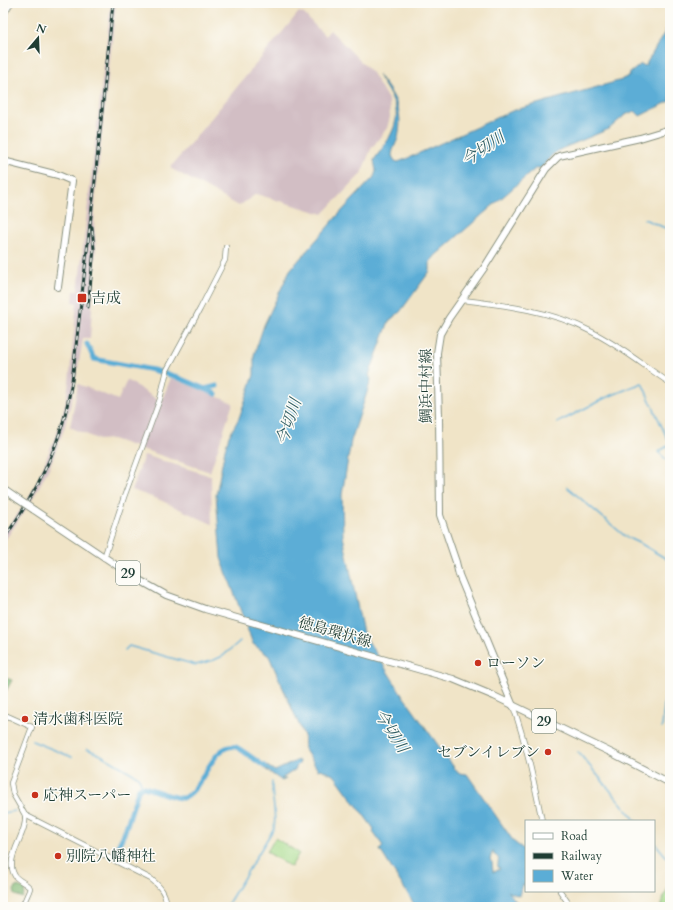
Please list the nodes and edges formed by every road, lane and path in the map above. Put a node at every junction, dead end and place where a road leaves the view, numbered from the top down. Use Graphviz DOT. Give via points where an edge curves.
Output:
graph roads {
  1 [pos="11,3"];
  2 [pos="3,16"];
  3 [pos="670,129"];
  4 [pos="3,161"];
  5 [pos="226,247"];
  6 [pos="58,287"];
  7 [pos="462,300"];
  8 [pos="670,384"];
  9 [pos="3,489"];
  10 [pos="104,558"];
  11 [pos="513,706"];
  12 [pos="3,714"];
  13 [pos="670,783"];
  14 [pos="25,815"];
  15 [pos="542,820"];
  16 [pos="561,892"];
  17 [pos="22,907"];
  18 [pos="167,907"];
  19 [pos="571,907"];
  1 -- 2 [label="street"];
  3 -- 7 [label="main road, 鯛浜中村線" via="559,156 546,170"];
  4 -- 6 [label="main road" via="72,181"];
  5 -- 10 [label="street" via="225,260 167,370 160,399"];
  7 -- 8 [label="street" via="490,303 577,324 609,342"];
  7 -- 11 [label="main road, 鯛浜中村線" via="440,334 436,353 440,515 459,575 470,596"];
  9 -- 10 [label="main road, 徳島環状線 / 29, bridge"];
  10 -- 11 [label="main road, 徳島環状線 / 29" via="166,595 205,609 453,679"];
  11 -- 13 [label="main road, 徳島環状線 / 29"];
  11 -- 15 [label="street" via="530,763"];
  12 -- 14 [label="street" via="32,727 11,784 13,794"];
  14 -- 17 [label="street" via="24,828 14,852 12,865 15,875 30,888"];
  14 -- 18 [label="street" via="151,879 161,888"];
  16 -- 19 [label="street"];
}
